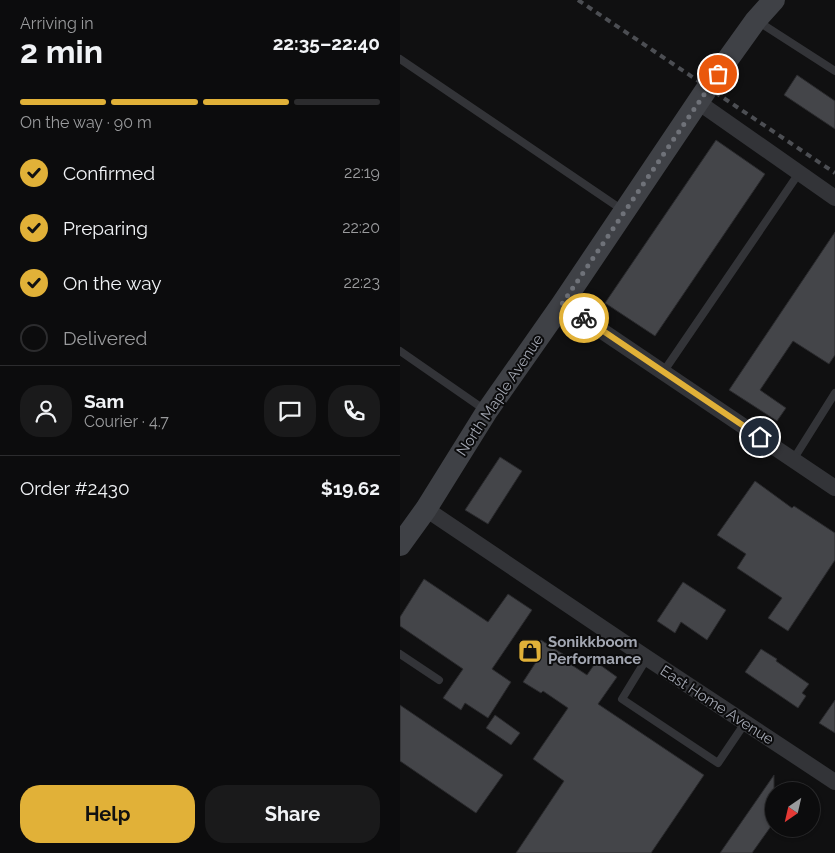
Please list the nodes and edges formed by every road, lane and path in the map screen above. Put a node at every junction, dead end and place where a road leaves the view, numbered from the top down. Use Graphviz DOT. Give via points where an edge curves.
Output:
graph roads {
  1 [pos="774,0"];
  2 [pos="756,20"];
  3 [pos="400,59"];
  4 [pos="835,71"];
  5 [pos="698,102"];
  6 [pos="799,173"];
  7 [pos="835,198"];
  8 [pos="624,211"];
  9 [pos="562,304"];
  10 [pos="400,351"];
  11 [pos="664,371"];
  12 [pos="835,393"];
  13 [pos="487,411"];
  14 [pos="793,460"];
  15 [pos="835,488"];
  16 [pos="426,509"];
  17 [pos="400,545"];
  18 [pos="400,654"];
  19 [pos="647,658"];
  20 [pos="439,680"];
  21 [pos="745,723"];
  22 [pos="835,782"];
  1 -- 2 [label="street, North Maple Avenue"];
  2 -- 4 [label="lane"];
  2 -- 5 [label="street, North Maple Avenue"];
  3 -- 8 [label="lane"];
  5 -- 6 [label="street"];
  5 -- 8 [label="street, North Maple Avenue"];
  6 -- 7 [label="street"];
  6 -- 11 [label="lane"];
  8 -- 9 [label="street, North Maple Avenue"];
  9 -- 11 [label="street"];
  9 -- 13 [label="street, North Maple Avenue"];
  10 -- 13 [label="lane"];
  11 -- 14 [label="street"];
  12 -- 14 [label="lane"];
  13 -- 16 [label="street, North Maple Avenue"];
  14 -- 15 [label="street"];
  16 -- 17 [label="street, North Maple Avenue"];
  16 -- 19 [label="street, East Home Avenue"];
  18 -- 20 [label="lane"];
  19 -- 21 [label="street, East Home Avenue"];
  19 -- 21 [label="lane" via="622,699 718,763"];
  21 -- 22 [label="street, East Home Avenue"];
}
